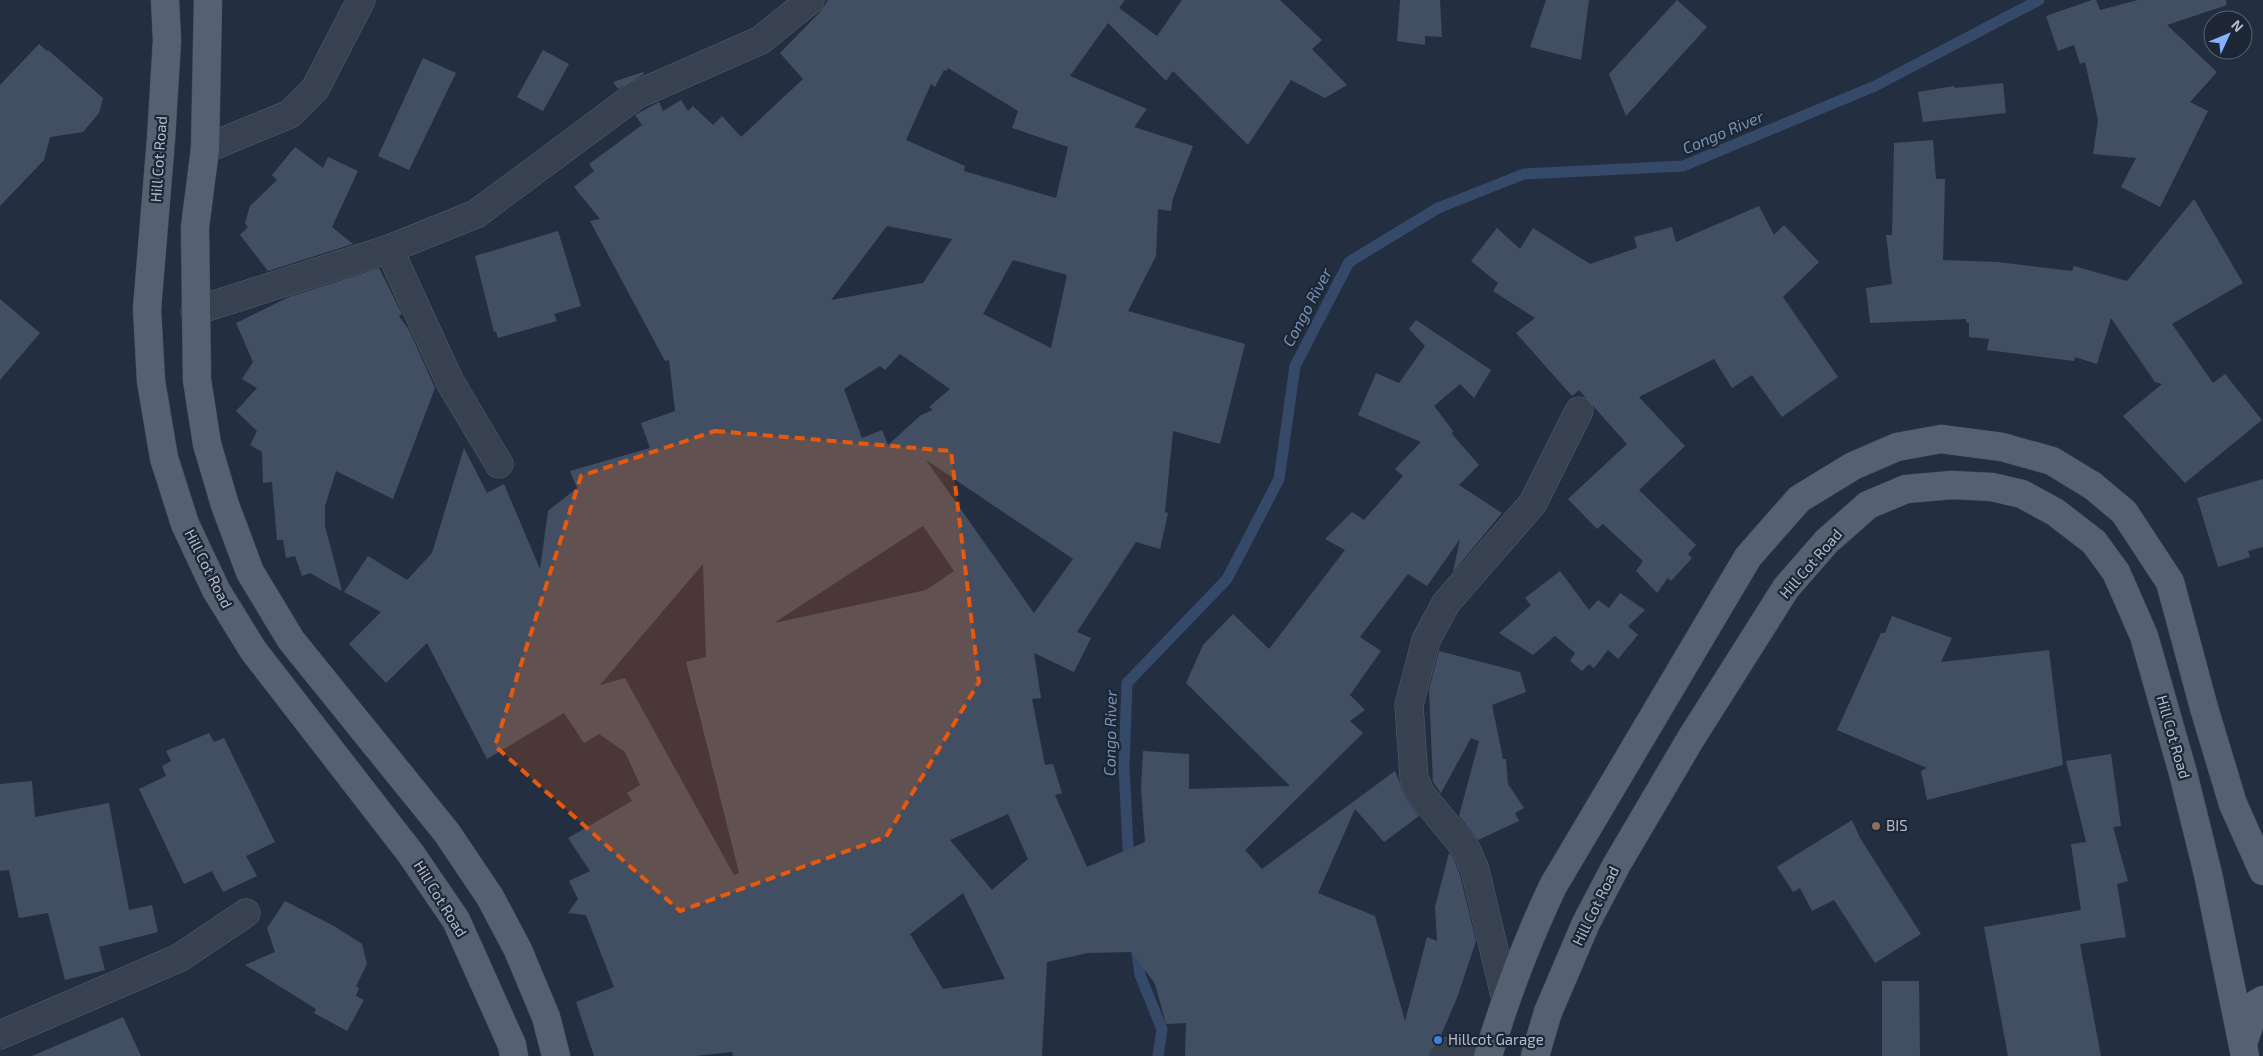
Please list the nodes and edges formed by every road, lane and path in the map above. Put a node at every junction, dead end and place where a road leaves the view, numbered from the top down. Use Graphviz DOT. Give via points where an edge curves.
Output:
graph roads {
  1 [pos="165,0"];
  2 [pos="208,0"];
  3 [pos="361,0"];
  4 [pos="810,0"];
  5 [pos="206,149"];
  6 [pos="389,250"];
  7 [pos="195,311"];
  8 [pos="1579,411"];
  9 [pos="499,464"];
  10 [pos="2263,872"];
  11 [pos="246,913"];
  12 [pos="1505,996"];
  13 [pos="2263,1000"];
  14 [pos="0,1035"];
  15 [pos="2244,1051"];
  16 [pos="514,1056"];
  17 [pos="556,1056"];
  18 [pos="1444,1056"];
  19 [pos="1472,1056"];
  20 [pos="1488,1056"];
  21 [pos="1535,1056"];
  1 -- 16 [label="main road, Hill Cot Road" via="167,40 147,309 151,381 163,448 185,524 216,590 253,650 411,854 456,920"];
  2 -- 5 [label="main road"];
  3 -- 5 [label="street" via="315,89 290,114"];
  4 -- 6 [label="street" via="761,40 636,95 476,214"];
  5 -- 7 [label="main road" via="195,227"];
  6 -- 7 [label="street"];
  6 -- 9 [label="street" via="450,382"];
  7 -- 17 [label="main road" via="197,380 207,444 250,572 292,640 447,833 490,897 518,950 546,1017"];
  8 -- 12 [label="street" via="1534,503 1446,603 1426,640 1409,705 1414,778 1420,793 1466,849 1475,870"];
  10 -- 12 [label="main road" via="2234,804 2170,582 2124,512 2093,486 2052,461 2002,447 1941,439 1897,448 1852,466 1799,500 1748,557 1553,886"];
  11 -- 14 [label="street" via="179,958"];
  12 -- 20 [label="main road"];
  13 -- 15 [label="main road" via="2256,1004"];
  15 -- 21 [label="main road, Hill Cot Road" via="2208,874 2183,773 2144,636 2116,572 2094,542 2055,512 2022,494 1992,487 1952,485 1906,488 1868,505 1827,541 1786,588 1617,864 1586,923 1548,1012"];
  18 -- 19 [label="street" via="1450,1051"];
}
